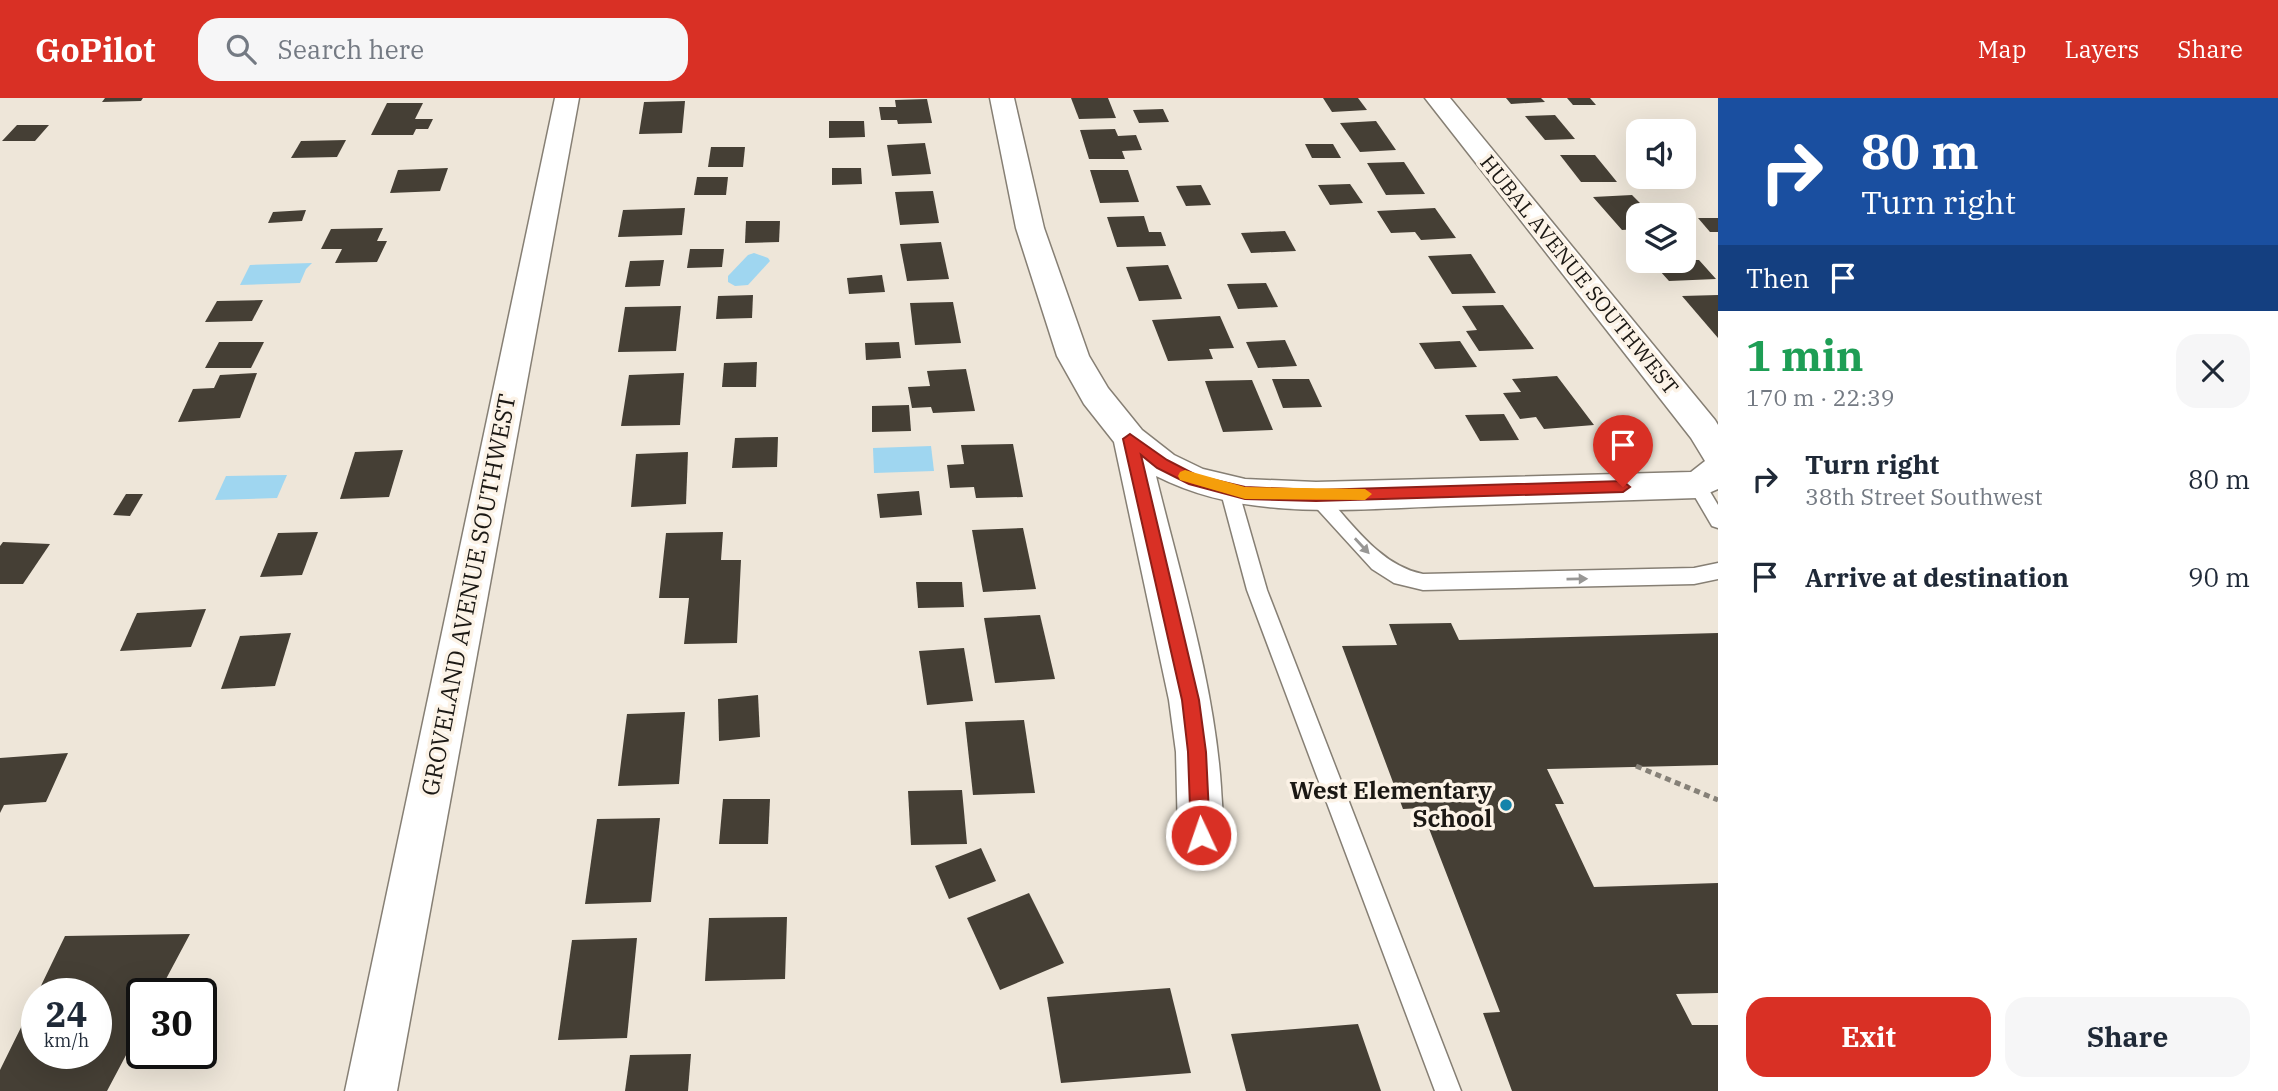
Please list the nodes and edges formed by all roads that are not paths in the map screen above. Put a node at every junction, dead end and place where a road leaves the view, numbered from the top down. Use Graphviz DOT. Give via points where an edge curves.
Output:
graph roads {
  1 [pos="567,98"];
  2 [pos="1002,98"];
  3 [pos="1437,98"];
  4 [pos="1130,439"];
  5 [pos="1712,470"];
  6 [pos="1229,489"];
  7 [pos="1316,496"];
  8 [pos="1718,521"];
  9 [pos="1718,571"];
  10 [pos="1201,835"];
  11 [pos="371,1091"];
  12 [pos="1448,1091"];
  1 -- 11 [label="street, GROVELAND AVENUE SOUTHWEST"];
  2 -- 4 [label="street" via="1030,228 1069,345 1096,396"];
  3 -- 5 [label="street, HUBAL AVENUE SOUTHWEST" via="1703,429"];
  4 -- 6 [label="street" via="1162,464 1194,480"];
  4 -- 10 [label="street" via="1190,700"];
  5 -- 7 [label="street"];
  5 -- 8 [label="lane"];
  6 -- 7 [label="street"];
  6 -- 12 [label="lane" via="1257,590"];
  7 -- 9 [label="lane, one-way" via="1379,564 1401,578 1423,582 1694,576"];
}
